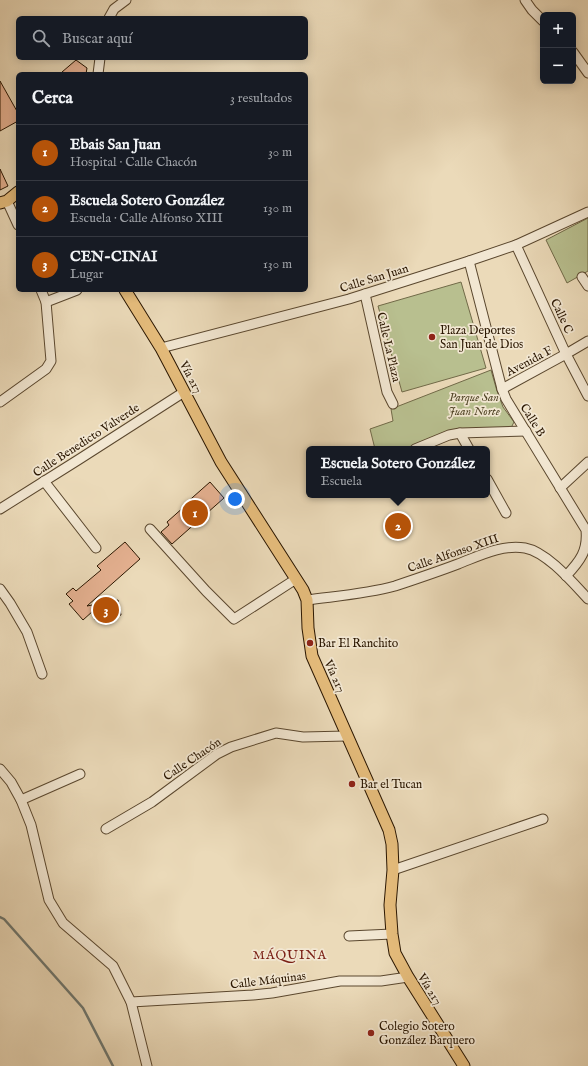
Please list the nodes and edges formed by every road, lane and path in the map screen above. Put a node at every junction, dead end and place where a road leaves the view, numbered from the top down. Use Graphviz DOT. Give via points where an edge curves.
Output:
graph roads {
  1 [pos="126,0"];
  2 [pos="525,0"];
  3 [pos="114,5"];
  4 [pos="110,16"];
  5 [pos="540,17"];
  6 [pos="576,56"];
  7 [pos="100,60"];
  8 [pos="98,72"];
  9 [pos="588,73"];
  10 [pos="16,193"];
  11 [pos="4,202"];
  12 [pos="588,212"];
  13 [pos="16,223"];
  14 [pos="516,245"];
  15 [pos="469,261"];
  16 [pos="582,277"];
  17 [pos="588,286"];
  18 [pos="42,292"];
  19 [pos="72,292"];
  20 [pos="126,292"];
  21 [pos="365,294"];
  22 [pos="46,302"];
  23 [pos="588,341"];
  24 [pos="160,348"];
  25 [pos="566,354"];
  26 [pos="502,389"];
  27 [pos="184,392"];
  28 [pos="588,396"];
  29 [pos="0,402"];
  30 [pos="393,404"];
  31 [pos="526,431"];
  32 [pos="460,433"];
  33 [pos="422,446"];
  34 [pos="467,446"];
  35 [pos="588,462"];
  36 [pos="44,481"];
  37 [pos="490,485"];
  38 [pos="560,488"];
  39 [pos="0,509"];
  40 [pos="506,513"];
  41 [pos="150,529"];
  42 [pos="587,529"];
  43 [pos="96,548"];
  44 [pos="566,576"];
  45 [pos="296,579"];
  46 [pos="0,589"];
  47 [pos="588,599"];
  48 [pos="307,600"];
  49 [pos="42,674"];
  50 [pos="347,736"];
  51 [pos="0,769"];
  52 [pos="80,774"];
  53 [pos="21,800"];
  54 [pos="543,819"];
  55 [pos="106,829"];
  56 [pos="393,870"];
  57 [pos="392,934"];
  58 [pos="349,936"];
  59 [pos="408,978"];
  60 [pos="130,1002"];
  61 [pos="147,1066"];
  62 [pos="464,1066"];
  1 -- 3 [label="street"];
  2 -- 5 [label="street"];
  3 -- 4 [label="street"];
  6 -- 9 [label="street"];
  7 -- 8 [label="street"];
  10 -- 11 [label="main road"];
  11 -- 13 [label="street"];
  12 -- 14 [label="street, Calle San Juan"];
  14 -- 15 [label="street, Calle San Juan"];
  14 -- 25 [label="street, Calle C"];
  15 -- 21 [label="street, Calle San Juan"];
  15 -- 26 [label="street, Calle B"];
  16 -- 17 [label="street"];
  18 -- 22 [label="street"];
  19 -- 22 [label="street"];
  20 -- 24 [label="main road, Vía 217"];
  21 -- 24 [label="street, Calle San Juan"];
  21 -- 30 [label="street, Calle La Plaza" via="387,392"];
  22 -- 29 [label="street" via="51,361 46,369"];
  23 -- 25 [label="street, Avenida F"];
  24 -- 27 [label="main road, Vía 217"];
  25 -- 26 [label="street, Avenida F"];
  25 -- 28 [label="street, Calle C"];
  26 -- 31 [label="street, Calle B"];
  27 -- 36 [label="street, Calle Benedicto Valverde"];
  27 -- 45 [label="main road, Vía 217" via="221,462"];
  31 -- 32 [label="street"];
  31 -- 38 [label="street, Calle B"];
  32 -- 33 [label="street"];
  32 -- 34 [label="street"];
  35 -- 38 [label="street"];
  36 -- 39 [label="street, Calle Benedicto Valverde"];
  36 -- 43 [label="street"];
  37 -- 40 [label="street"];
  38 -- 42 [label="street, Calle B"];
  41 -- 45 [label="street" via="234,619"];
  42 -- 44 [label="street, Calle B" via="584,553"];
  44 -- 47 [label="street, Calle Alfonso XIII"];
  44 -- 48 [label="street, Calle Alfonso XIII" via="543,555 526,548 508,547 394,586"];
  45 -- 48 [label="main road, Vía 217"];
  46 -- 49 [label="street" via="27,632"];
  48 -- 50 [label="main road, Vía 217" via="312,656"];
  50 -- 55 [label="street, Calle Chacón" via="303,737 276,733 231,747 217,754 152,802"];
  50 -- 56 [label="main road, Vía 217" via="389,830"];
  51 -- 53 [label="street"];
  52 -- 53 [label="street"];
  53 -- 60 [label="street" via="32,824 49,900 63,923 113,966"];
  54 -- 56 [label="street"];
  56 -- 57 [label="main road, Vía 217" via="390,905"];
  57 -- 58 [label="street"];
  57 -- 59 [label="main road, Vía 217" via="395,953"];
  59 -- 60 [label="street, Calle Máquinas" via="340,981 253,995"];
  59 -- 62 [label="main road, Vía 217"];
  60 -- 61 [label="street"];
}
